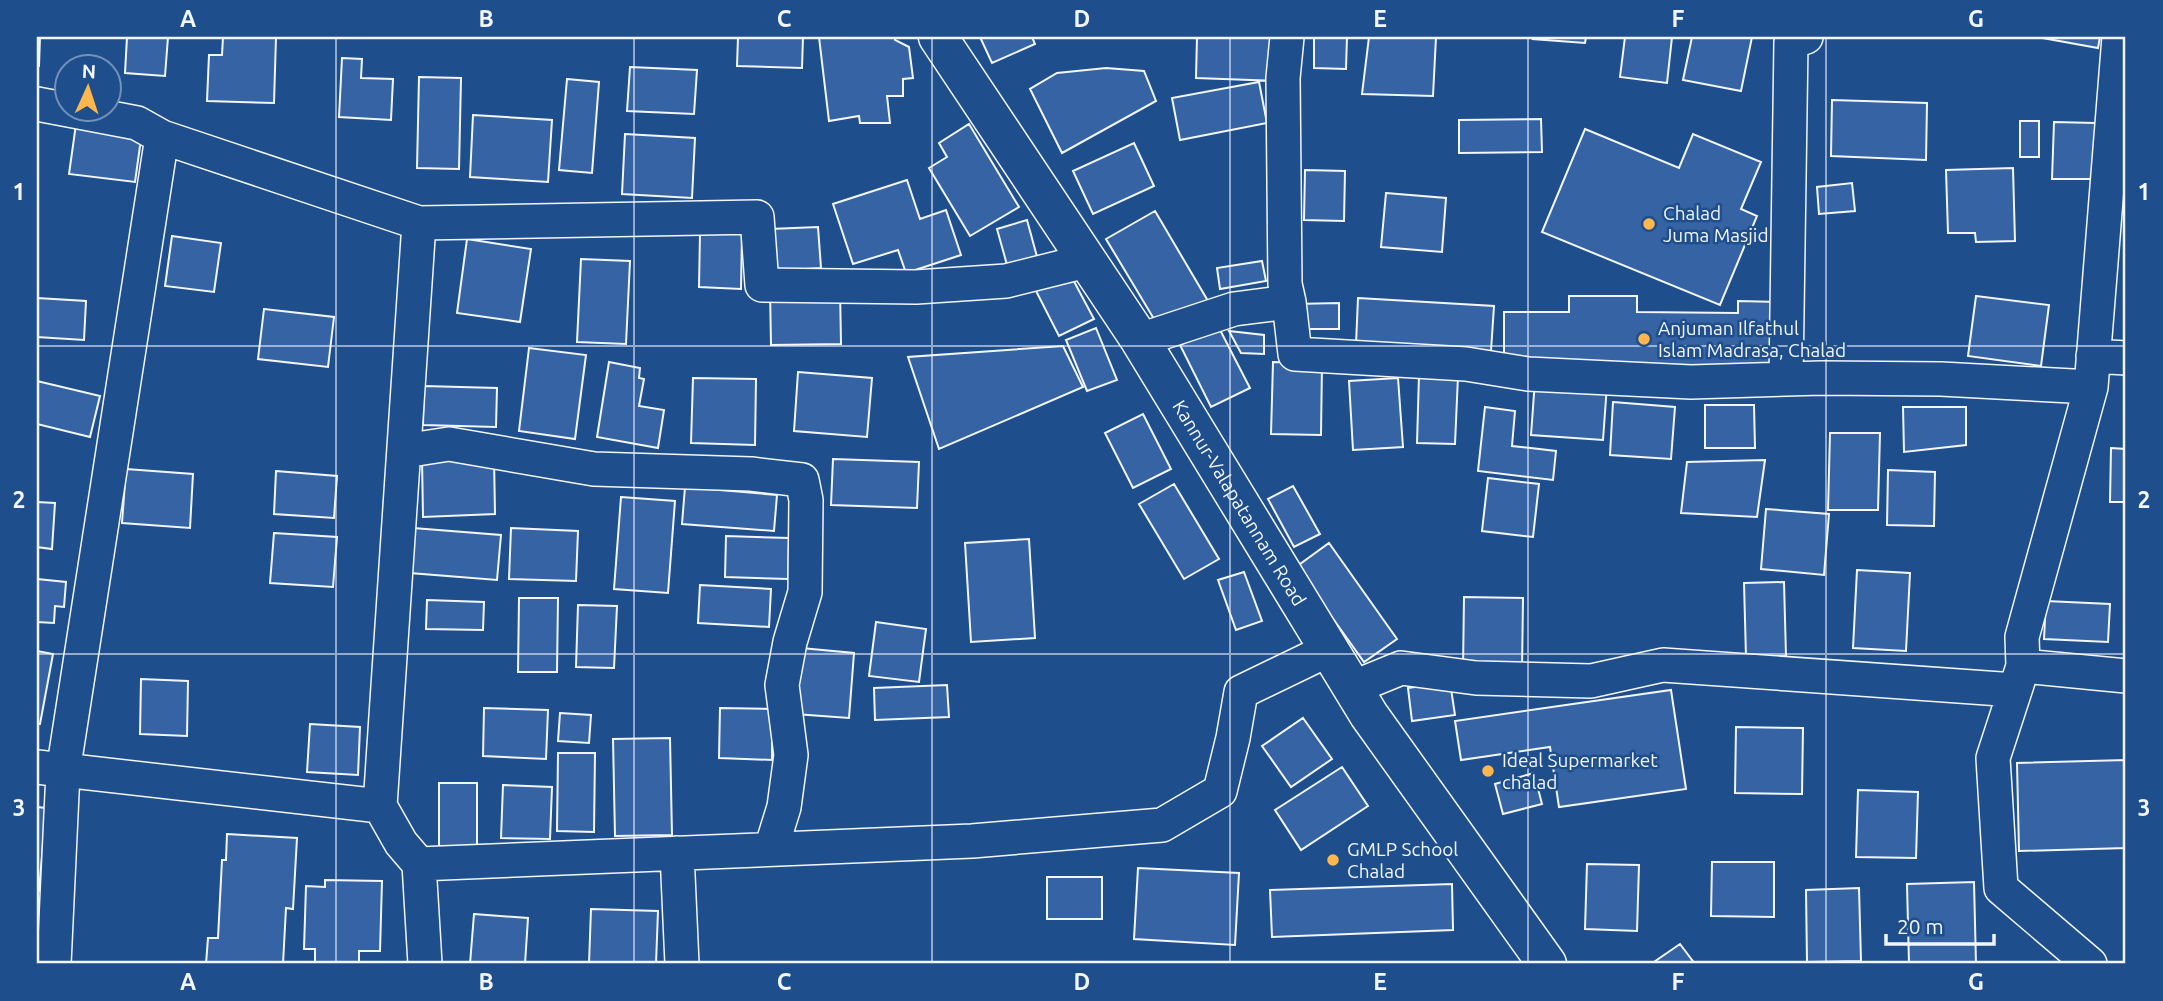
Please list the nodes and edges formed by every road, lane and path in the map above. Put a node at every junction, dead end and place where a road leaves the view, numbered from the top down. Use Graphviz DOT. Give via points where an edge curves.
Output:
graph roads {
  1 [pos="938,37"];
  2 [pos="1287,37"];
  3 [pos="1806,37"];
  4 [pos="2119,37"];
  5 [pos="37,104"];
  6 [pos="162,136"];
  7 [pos="419,223"];
  8 [pos="1086,261"];
  9 [pos="1289,302"];
  10 [pos="1140,340"];
  11 [pos="2126,358"];
  12 [pos="2092,371"];
  13 [pos="1786,379"];
  14 [pos="404,451"];
  15 [pos="1328,650"];
  16 [pos="2126,676"];
  17 [pos="2019,678"];
  18 [pos="1352,688"];
  19 [pos="50,769"];
  20 [pos="380,806"];
  21 [pos="771,849"];
  22 [pos="677,853"];
  23 [pos="419,864"];
  24 [pos="54,964"];
  25 [pos="425,964"];
  26 [pos="682,964"];
  27 [pos="1547,964"];
  28 [pos="2090,964"];
  1 -- 8 [label="main road, Kannur-Valapatannam Road"];
  2 -- 9 [label="street" via="1283,91 1285,285"];
  3 -- 13 [label="street" via="1791,42"];
  4 -- 12 [label="street"];
  5 -- 6 [label="street" via="137,123"];
  6 -- 7 [label="street"];
  6 -- 19 [label="street"];
  7 -- 8 [label="street" via="757,217 762,285 916,287 1006,281"];
  7 -- 14 [label="street"];
  8 -- 10 [label="main road, Kannur-Valapatannam Road"];
  9 -- 10 [label="street" via="1234,309"];
  9 -- 13 [label="street" via="1295,354 1466,364 1528,374 1691,382"];
  10 -- 15 [label="main road, Kannur-Valapatannam Road"];
  11 -- 12 [label="street"];
  12 -- 13 [label="street" via="1941,379"];
  12 -- 17 [label="street" via="2022,637"];
  14 -- 20 [label="street"];
  14 -- 21 [label="street" via="449,444 594,469 802,480 806,500 804,592 782,685 791,755 785,807"];
  15 -- 18 [label="main road, Kannur-Valapatannam Road"];
  15 -- 21 [label="street" via="1241,692 1220,792 1162,825 972,841"];
  16 -- 17 [label="street"];
  17 -- 18 [label="street" via="1662,665 1591,681 1476,678 1401,668"];
  17 -- 28 [label="street" via="1993,758 2001,888"];
  18 -- 27 [label="main road, Kannur-Valapatannam Road"];
  19 -- 20 [label="street"];
  19 -- 24 [label="street"];
  20 -- 23 [label="street"];
  21 -- 22 [label="street"];
  22 -- 23 [label="street"];
  22 -- 26 [label="street"];
  23 -- 25 [label="street"];
}
